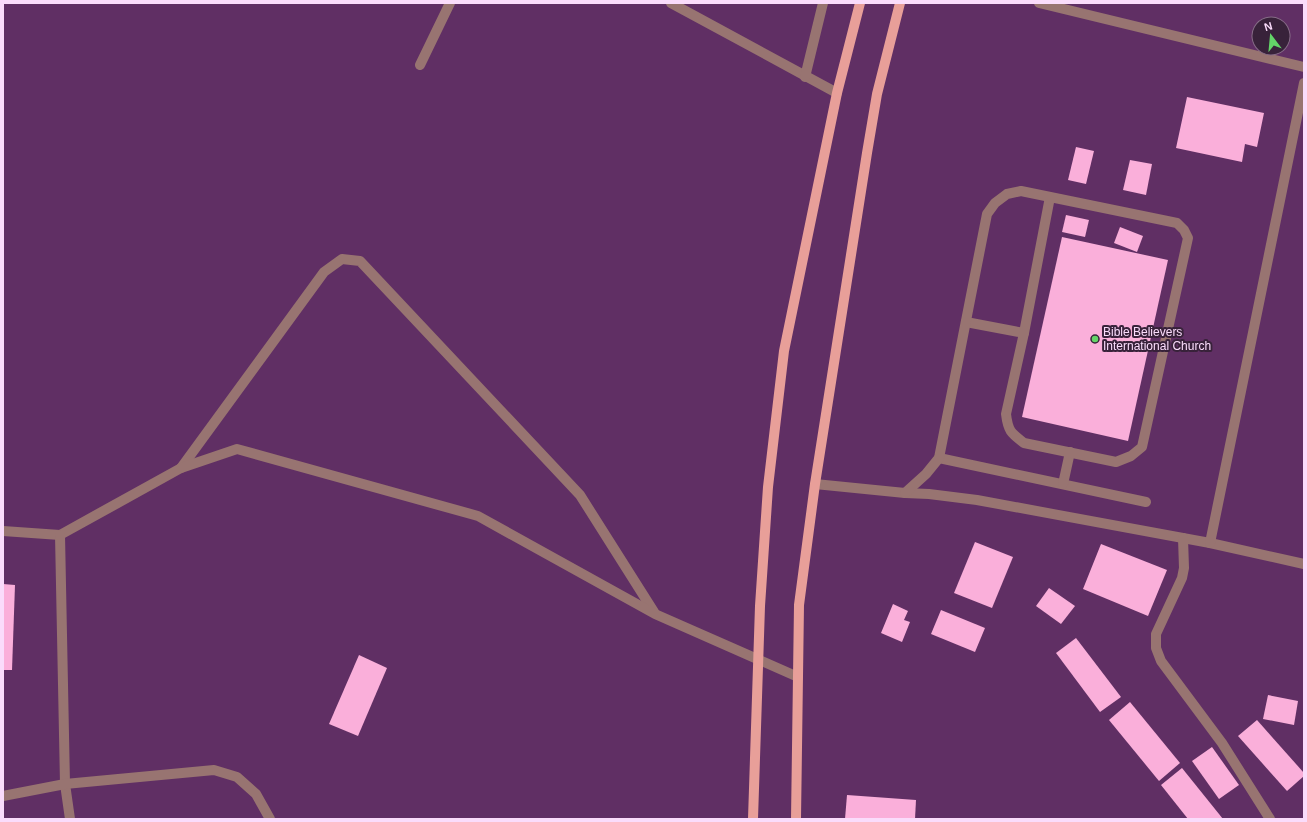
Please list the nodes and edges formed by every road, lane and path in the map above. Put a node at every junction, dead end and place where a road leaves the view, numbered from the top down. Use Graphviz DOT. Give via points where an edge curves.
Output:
graph roads {
  1 [pos="450,3"];
  2 [pos="671,3"];
  3 [pos="823,3"];
  4 [pos="860,3"];
  5 [pos="900,3"];
  6 [pos="1039,3"];
  7 [pos="420,65"];
  8 [pos="1304,67"];
  9 [pos="805,77"];
  10 [pos="1304,83"];
  11 [pos="837,93"];
  12 [pos="1050,197"];
  13 [pos="966,322"];
  14 [pos="1024,333"];
  15 [pos="1070,452"];
  16 [pos="939,458"];
  17 [pos="181,468"];
  18 [pos="815,484"];
  19 [pos="1063,484"];
  20 [pos="904,493"];
  21 [pos="1146,502"];
  22 [pos="3,531"];
  23 [pos="60,535"];
  24 [pos="1183,538"];
  25 [pos="1210,543"];
  26 [pos="1304,564"];
  27 [pos="655,614"];
  28 [pos="759,660"];
  29 [pos="798,677"];
  30 [pos="65,784"];
  31 [pos="3,796"];
  32 [pos="70,819"];
  33 [pos="270,819"];
  34 [pos="753,819"];
  35 [pos="796,819"];
  36 [pos="1270,819"];
  1 -- 7 [label="street"];
  2 -- 9 [label="street"];
  3 -- 9 [label="street"];
  4 -- 11 [label="main road"];
  5 -- 18 [label="main road" via="877,94"];
  6 -- 8 [label="street"];
  9 -- 11 [label="street"];
  10 -- 25 [label="street"];
  11 -- 28 [label="main road" via="784,351 768,487"];
  12 -- 13 [label="street" via="1021,191 1007,194 986,214"];
  12 -- 14 [label="street"];
  12 -- 15 [label="street" via="1177,224 1188,238 1142,447 1116,462"];
  13 -- 14 [label="street"];
  13 -- 16 [label="street"];
  14 -- 15 [label="street" via="1006,414 1007,426 1014,436 1024,443"];
  15 -- 19 [label="street"];
  16 -- 19 [label="street"];
  16 -- 20 [label="street" via="926,474"];
  17 -- 23 [label="street"];
  17 -- 27 [label="street" via="237,449 478,516"];
  17 -- 27 [label="street" via="324,272 342,260 360,261 580,495"];
  18 -- 20 [label="street"];
  18 -- 29 [label="main road" via="799,605"];
  19 -- 21 [label="street"];
  20 -- 24 [label="street" via="977,500"];
  22 -- 23 [label="street"];
  23 -- 30 [label="street"];
  24 -- 25 [label="street"];
  24 -- 36 [label="street" via="1182,578 1156,634 1156,648 1161,661 1222,743"];
  25 -- 26 [label="street"];
  27 -- 28 [label="street"];
  28 -- 29 [label="street"];
  28 -- 34 [label="main road"];
  29 -- 35 [label="main road"];
  30 -- 31 [label="street"];
  30 -- 32 [label="street"];
  30 -- 33 [label="street" via="214,770 237,777 256,794"];
}
